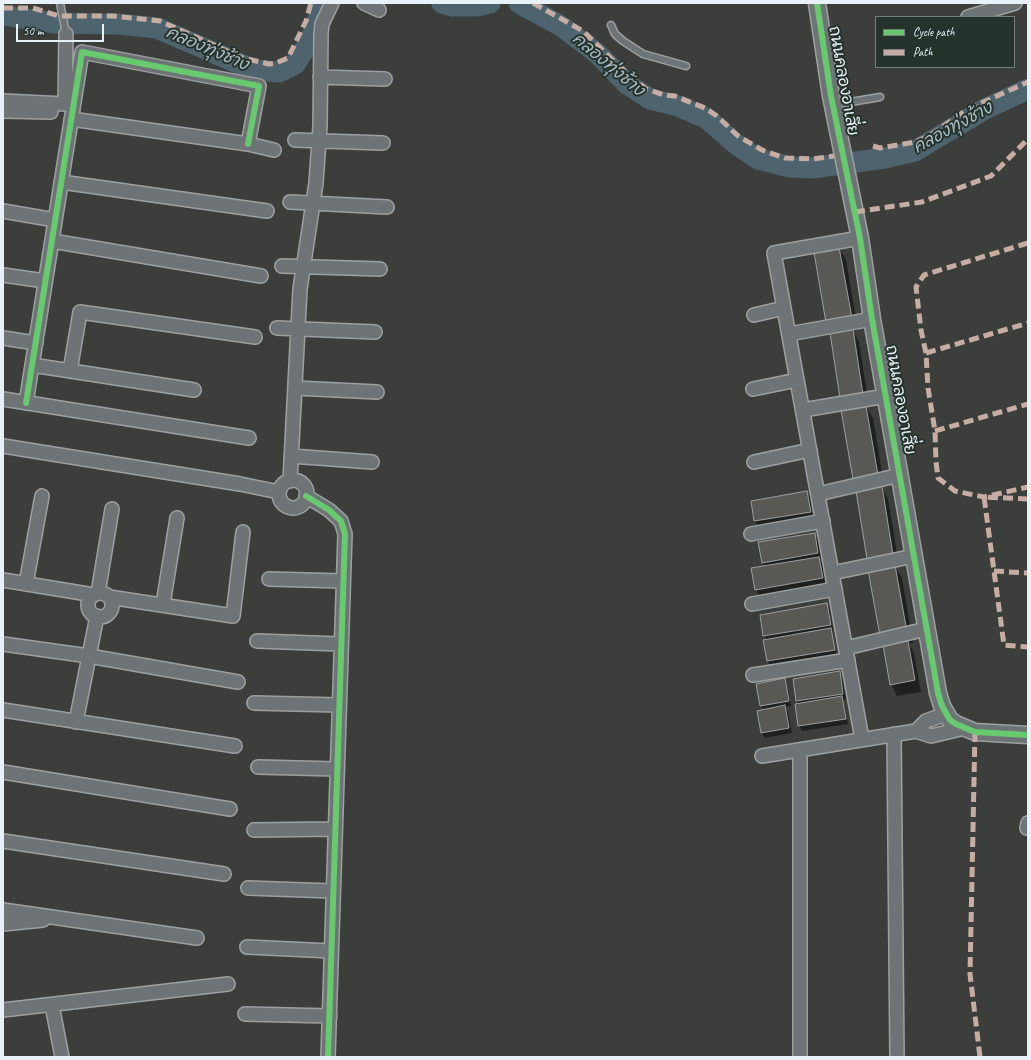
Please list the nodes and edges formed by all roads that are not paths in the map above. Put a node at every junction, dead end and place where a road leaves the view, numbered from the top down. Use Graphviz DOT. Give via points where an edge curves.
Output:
graph roads {
  1 [pos="60,3"];
  2 [pos="332,3"];
  3 [pos="364,3"];
  4 [pos="816,3"];
  5 [pos="1015,3"];
  6 [pos="379,10"];
  7 [pos="971,16"];
  8 [pos="611,25"];
  9 [pos="66,34"];
  10 [pos="686,66"];
  11 [pos="320,77"];
  12 [pos="386,79"];
  13 [pos="880,97"];
  14 [pos="3,101"];
  15 [pos="833,105"];
  16 [pos="3,111"];
  17 [pos="72,115"];
  18 [pos="295,140"];
  19 [pos="319,141"];
  20 [pos="383,143"];
  21 [pos="248,144"];
  22 [pos="274,150"];
  23 [pos="61,182"];
  24 [pos="290,202"];
  25 [pos="313,203"];
  26 [pos="387,207"];
  27 [pos="3,211"];
  28 [pos="267,211"];
  29 [pos="55,220"];
  30 [pos="860,238"];
  31 [pos="52,241"];
  32 [pos="282,266"];
  33 [pos="304,267"];
  34 [pos="380,269"];
  35 [pos="3,275"];
  36 [pos="261,276"];
  37 [pos="46,281"];
  38 [pos="784,308"];
  39 [pos="754,314"];
  40 [pos="872,319"];
  41 [pos="277,328"];
  42 [pos="298,329"];
  43 [pos="374,332"];
  44 [pos="789,334"];
  45 [pos="255,337"];
  46 [pos="3,338"];
  47 [pos="36,343"];
  48 [pos="32,365"];
  49 [pos="70,371"];
  50 [pos="797,380"];
  51 [pos="295,388"];
  52 [pos="753,389"];
  53 [pos="194,390"];
  54 [pos="377,392"];
  55 [pos="886,396"];
  56 [pos="3,399"];
  57 [pos="26,403"];
  58 [pos="802,410"];
  59 [pos="249,438"];
  60 [pos="3,446"];
  61 [pos="810,450"];
  62 [pos="291,456"];
  63 [pos="372,462"];
  64 [pos="754,462"];
  65 [pos="900,475"];
  66 [pos="290,481"];
  67 [pos="279,492"];
  68 [pos="818,494"];
  69 [pos="42,496"];
  70 [pos="306,496"];
  71 [pos="112,509"];
  72 [pos="177,518"];
  73 [pos="823,521"];
  74 [pos="243,532"];
  75 [pos="751,534"];
  76 [pos="914,556"];
  77 [pos="832,573"];
  78 [pos="269,579"];
  79 [pos="3,580"];
  80 [pos="342,580"];
  81 [pos="26,584"];
  82 [pos="835,589"];
  83 [pos="100,595"];
  84 [pos="163,604"];
  85 [pos="752,604"];
  86 [pos="97,616"];
  87 [pos="926,629"];
  88 [pos="257,641"];
  89 [pos="3,644"];
  90 [pos="340,644"];
  91 [pos="847,654"];
  92 [pos="89,656"];
  93 [pos="753,675"];
  94 [pos="238,682"];
  95 [pos="254,703"];
  96 [pos="338,705"];
  97 [pos="3,710"];
  98 [pos="946,714"];
  99 [pos="76,722"];
  100 [pos="965,728"];
  101 [pos="916,731"];
  102 [pos="894,734"];
  103 [pos="1028,735"];
  104 [pos="862,739"];
  105 [pos="234,746"];
  106 [pos="800,750"];
  107 [pos="762,756"];
  108 [pos="258,767"];
  109 [pos="336,769"];
  110 [pos="3,772"];
  111 [pos="230,809"];
  112 [pos="334,829"];
  113 [pos="254,830"];
  114 [pos="3,841"];
  115 [pos="224,874"];
  116 [pos="248,888"];
  117 [pos="332,891"];
  118 [pos="3,910"];
  119 [pos="63,918"];
  120 [pos="3,924"];
  121 [pos="197,938"];
  122 [pos="247,947"];
  123 [pos="331,951"];
  124 [pos="228,984"];
  125 [pos="52,1005"];
  126 [pos="3,1010"];
  127 [pos="245,1014"];
  128 [pos="330,1016"];
  129 [pos="62,1057"];
  130 [pos="328,1057"];
  131 [pos="800,1057"];
  132 [pos="897,1057"];
  1 -- 9 [label="lane"];
  2 -- 11 [label="street" via="322,24"];
  3 -- 6 [label="street"];
  4 -- 15 [label="street, ถนนคลองอาเสี่ย"];
  5 -- 7 [label="street"];
  8 -- 10 [label="lane" via="615,34 643,54"];
  9 -- 14 [label="street" via="65,104"];
  11 -- 12 [label="street"];
  11 -- 19 [label="street"];
  13 -- 15 [label="lane"];
  15 -- 30 [label="street, ถนนคลองอาเสี่ย"];
  16 -- 17 [label="street"];
  17 -- 21 [label="street"];
  17 -- 21 [label="street" via="82,52 259,86"];
  17 -- 23 [label="street"];
  18 -- 19 [label="street"];
  19 -- 20 [label="street"];
  19 -- 25 [label="street"];
  21 -- 22 [label="street"];
  23 -- 28 [label="street"];
  23 -- 29 [label="street"];
  24 -- 25 [label="street"];
  25 -- 26 [label="street"];
  25 -- 33 [label="street"];
  27 -- 29 [label="street"];
  29 -- 31 [label="street"];
  30 -- 38 [label="street" via="774,254"];
  30 -- 40 [label="street, ถนนคลองอาเสี่ย"];
  31 -- 36 [label="street"];
  31 -- 37 [label="street"];
  32 -- 33 [label="street"];
  33 -- 34 [label="street"];
  33 -- 42 [label="street"];
  35 -- 37 [label="street"];
  37 -- 47 [label="street"];
  38 -- 39 [label="street"];
  38 -- 44 [label="street"];
  40 -- 44 [label="street"];
  40 -- 55 [label="street, ถนนคลองอาเสี่ย"];
  41 -- 42 [label="street"];
  42 -- 43 [label="street"];
  42 -- 51 [label="street"];
  44 -- 50 [label="street"];
  45 -- 49 [label="street" via="80,312"];
  46 -- 47 [label="street"];
  47 -- 48 [label="street"];
  48 -- 49 [label="street"];
  48 -- 57 [label="street"];
  49 -- 53 [label="street"];
  50 -- 52 [label="street"];
  50 -- 58 [label="street"];
  51 -- 54 [label="street"];
  51 -- 62 [label="street"];
  55 -- 58 [label="street"];
  55 -- 65 [label="street, ถนนคลองอาเสี่ย"];
  56 -- 57 [label="street"];
  57 -- 59 [label="street"];
  58 -- 61 [label="street"];
  60 -- 67 [label="street"];
  61 -- 64 [label="street"];
  61 -- 68 [label="street"];
  62 -- 63 [label="street"];
  62 -- 66 [label="street"];
  65 -- 68 [label="street"];
  65 -- 76 [label="street, ถนนคลองอาเสี่ย"];
  66 -- 67 [label="street" via="281,487"];
  66 -- 70 [label="street" via="301,483"];
  67 -- 70 [label="street" via="279,499 289,508 301,505"];
  68 -- 73 [label="street"];
  69 -- 81 [label="street"];
  70 -- 80 [label="street" via="330,510 341,521 345,534"];
  71 -- 83 [label="street"];
  72 -- 84 [label="street"];
  73 -- 75 [label="street"];
  73 -- 77 [label="street"];
  74 -- 84 [label="street" via="233,616"];
  76 -- 77 [label="street"];
  76 -- 87 [label="street, ถนนคลองอาเสี่ย"];
  77 -- 82 [label="street"];
  78 -- 80 [label="street"];
  79 -- 81 [label="street"];
  80 -- 90 [label="street"];
  81 -- 83 [label="street"];
  82 -- 85 [label="street"];
  82 -- 91 [label="street"];
  83 -- 84 [label="street"];
  83 -- 86 [label="street" via="91,597 88,604 91,612"];
  83 -- 86 [label="street" via="112,603 105,616"];
  86 -- 92 [label="street"];
  87 -- 91 [label="street"];
  87 -- 98 [label="street, ถนนคลองอาเสี่ย" via="938,693"];
  88 -- 90 [label="street"];
  89 -- 92 [label="street"];
  90 -- 96 [label="street"];
  91 -- 93 [label="street"];
  91 -- 104 [label="street"];
  92 -- 94 [label="street"];
  92 -- 99 [label="street"];
  95 -- 96 [label="street"];
  96 -- 109 [label="street"];
  97 -- 99 [label="street"];
  98 -- 100 [label="street" via="950,720"];
  98 -- 101 [label="street" via="926,721"];
  99 -- 105 [label="street"];
  100 -- 101 [label="street" via="931,736"];
  100 -- 103 [label="street" via="975,732"];
  101 -- 102 [label="street"];
  102 -- 104 [label="street"];
  102 -- 132 [label="street"];
  104 -- 106 [label="street"];
  106 -- 107 [label="street"];
  106 -- 131 [label="street"];
  108 -- 109 [label="street"];
  109 -- 112 [label="street"];
  110 -- 111 [label="street"];
  112 -- 113 [label="street"];
  112 -- 117 [label="street"];
  114 -- 115 [label="street"];
  116 -- 117 [label="street"];
  117 -- 123 [label="street"];
  118 -- 119 [label="street"];
  119 -- 120 [label="street"];
  119 -- 121 [label="street"];
  122 -- 123 [label="street"];
  123 -- 128 [label="street"];
  124 -- 125 [label="street"];
  125 -- 126 [label="street"];
  125 -- 129 [label="street"];
  127 -- 128 [label="street"];
  128 -- 130 [label="street"];
}
